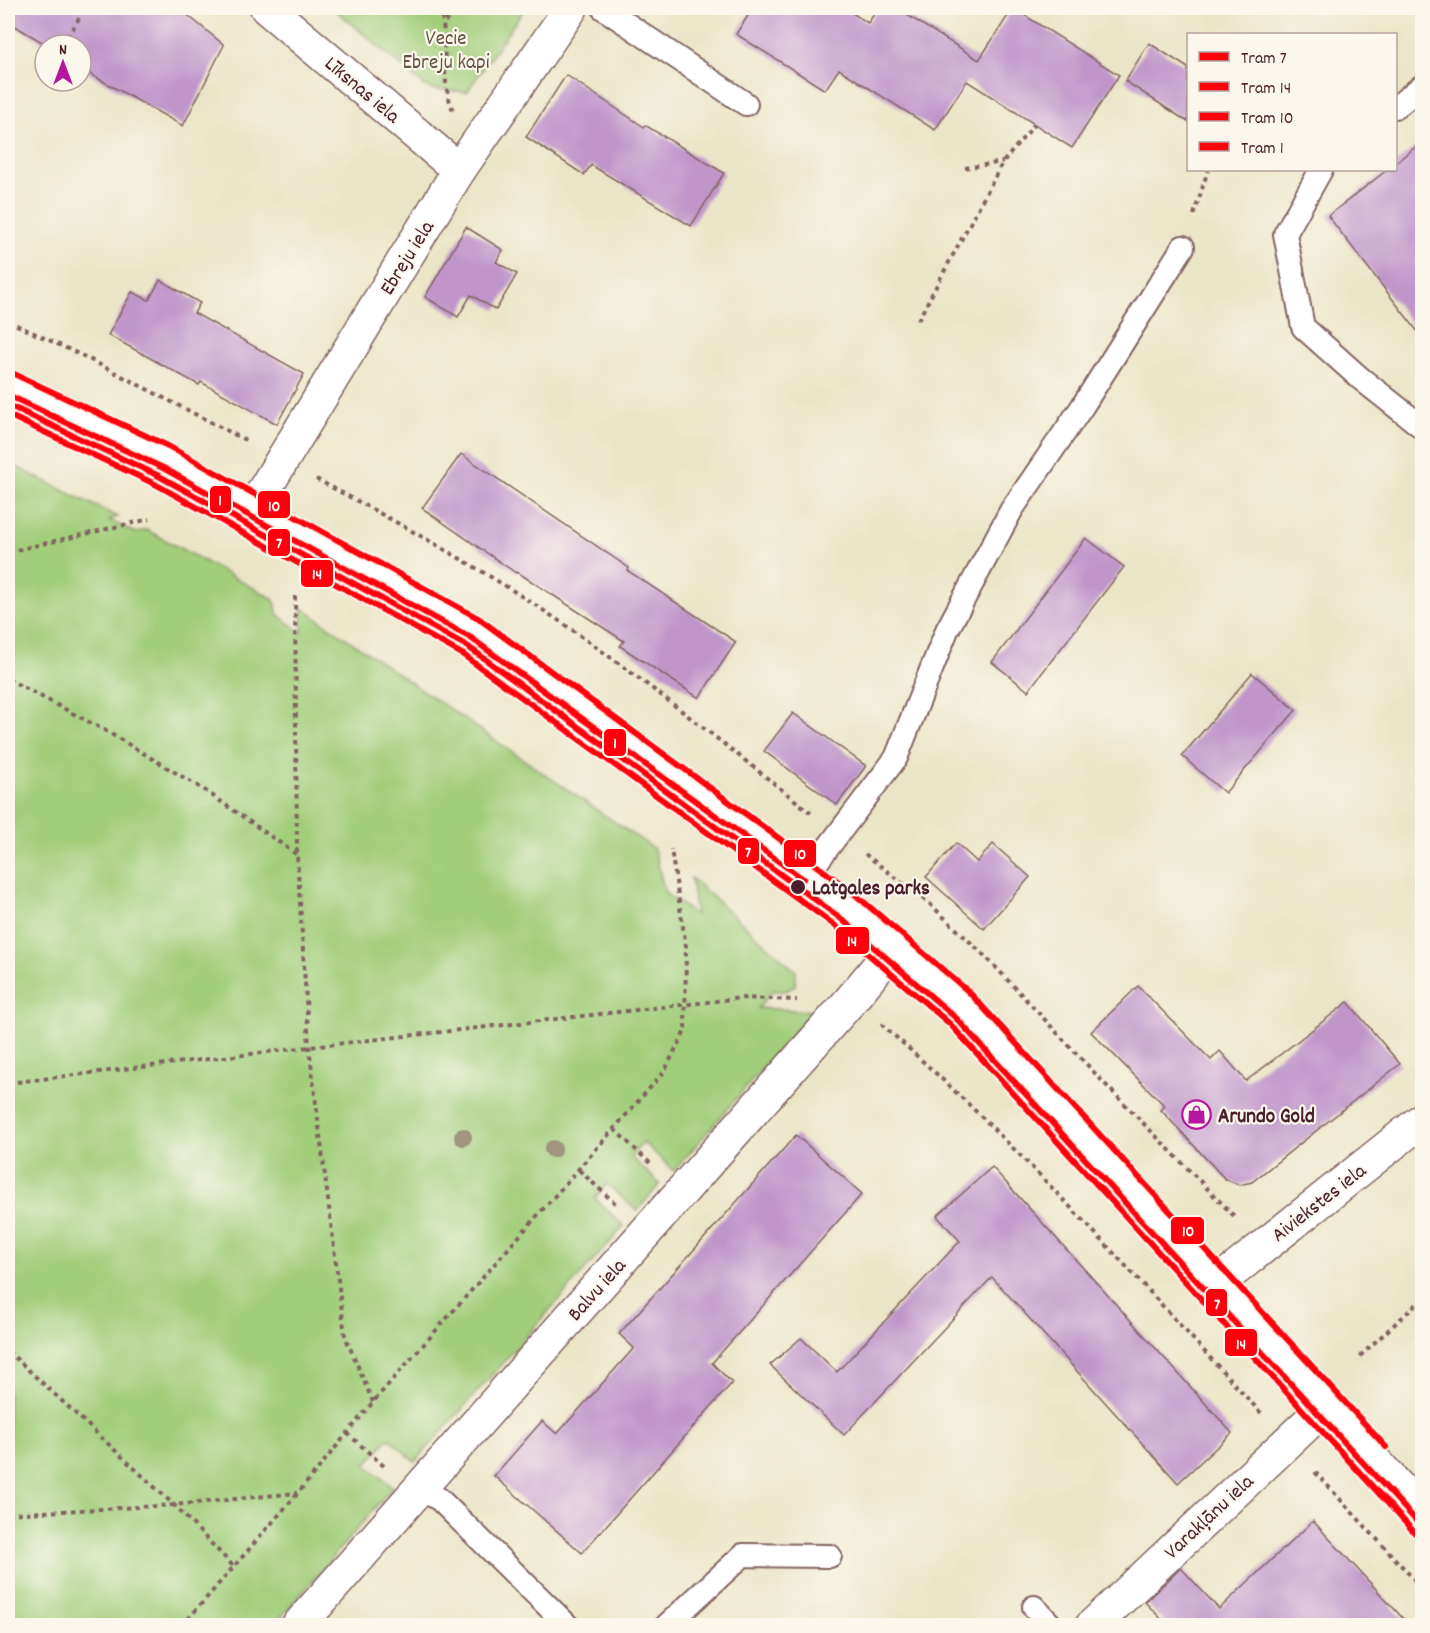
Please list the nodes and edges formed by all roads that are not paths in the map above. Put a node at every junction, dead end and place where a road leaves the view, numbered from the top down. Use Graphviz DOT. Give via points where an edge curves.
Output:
graph roads {
  1 [pos="267,8"];
  2 [pos="571,8"];
  3 [pos="603,8"];
  4 [pos="1422,86"];
  5 [pos="746,104"];
  6 [pos="1397,105"];
  7 [pos="465,162"];
  8 [pos="1320,171"];
  9 [pos="1183,247"];
  10 [pos="8,392"];
  11 [pos="1422,427"];
  12 [pos="250,513"];
  13 [pos="804,879"];
  14 [pos="892,950"];
  15 [pos="1422,1120"];
  16 [pos="1214,1286"];
  17 [pos="1325,1407"];
  18 [pos="419,1488"];
  19 [pos="1422,1513"];
  20 [pos="830,1556"];
  21 [pos="1034,1607"];
  22 [pos="297,1626"];
  23 [pos="568,1626"];
  24 [pos="666,1626"];
  25 [pos="1052,1626"];
  26 [pos="1092,1626"];
  1 -- 7 [label="street, Līksnas iela"];
  2 -- 7 [label="street, Ebreju iela"];
  3 -- 5 [label="lane"];
  4 -- 6 [label="lane"];
  7 -- 12 [label="street, Ebreju iela"];
  8 -- 11 [label="lane" via="1285,234 1303,327"];
  9 -- 13 [label="lane" via="1012,509 948,630 896,758"];
  10 -- 12 [label="street" via="181,474"];
  12 -- 13 [label="street" via="456,626"];
  13 -- 14 [label="street"];
  14 -- 16 [label="street" via="974,1022"];
  14 -- 18 [label="street, Balvu iela"];
  15 -- 16 [label="street, Aiviekstes iela"];
  16 -- 17 [label="street"];
  17 -- 19 [label="street"];
  17 -- 26 [label="street, Varakļānu iela"];
  18 -- 22 [label="street, Balvu iela"];
  18 -- 23 [label="lane" via="439,1499"];
  20 -- 24 [label="lane" via="743,1556"];
  21 -- 25 [label="lane"];
}
